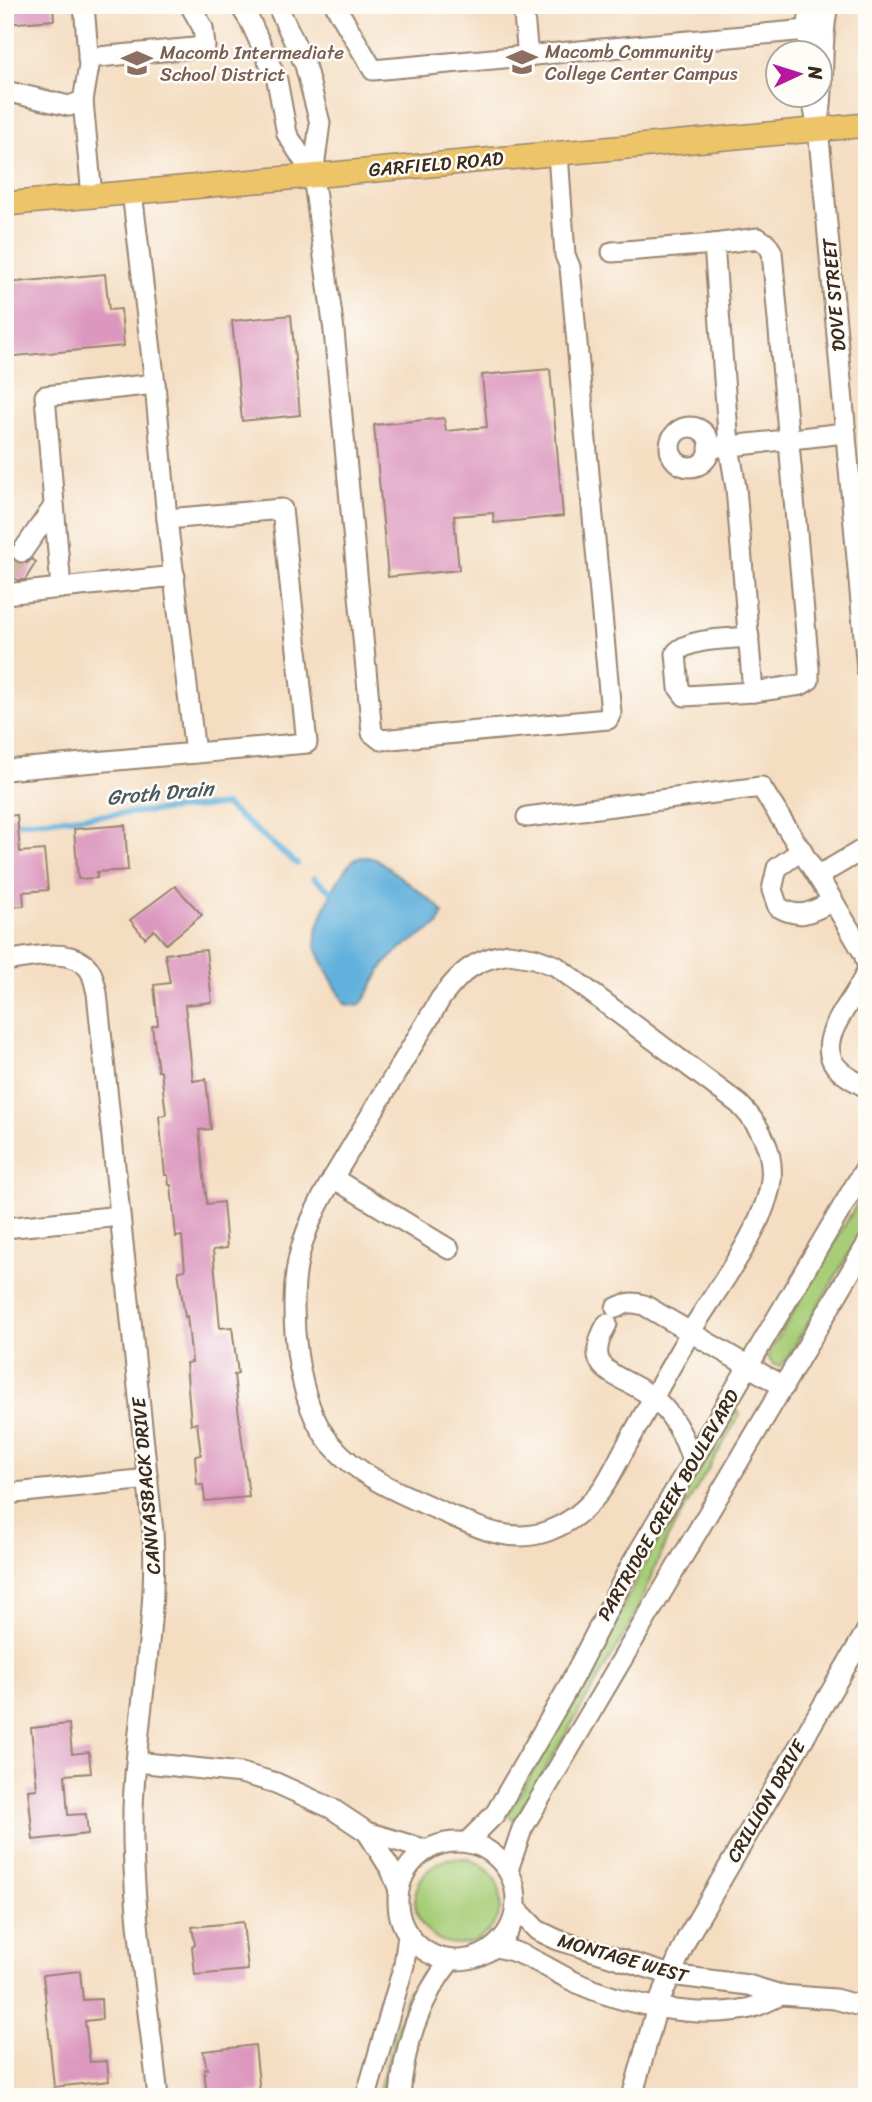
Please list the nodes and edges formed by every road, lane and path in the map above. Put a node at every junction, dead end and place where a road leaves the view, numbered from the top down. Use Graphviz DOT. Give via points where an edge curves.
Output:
graph roads {
  1 [pos="84,5"];
  2 [pos="190,5"];
  3 [pos="240,5"];
  4 [pos="277,5"];
  5 [pos="335,5"];
  6 [pos="523,5"];
  7 [pos="811,5"];
  8 [pos="828,5"];
  9 [pos="807,30"];
  10 [pos="807,38"];
  11 [pos="528,57"];
  12 [pos="88,58"];
  13 [pos="5,91"];
  14 [pos="83,102"];
  15 [pos="814,108"];
  16 [pos="867,125"];
  17 [pos="818,129"];
  18 [pos="558,153"];
  19 [pos="313,175"];
  20 [pos="132,192"];
  21 [pos="92,196"];
  22 [pos="5,204"];
  23 [pos="714,244"];
  24 [pos="612,252"];
  25 [pos="155,384"];
  26 [pos="846,433"];
  27 [pos="789,439"];
  28 [pos="730,446"];
  29 [pos="709,448"];
  30 [pos="54,506"];
  31 [pos="167,519"];
  32 [pos="861,533"];
  33 [pos="22,552"];
  34 [pos="175,576"];
  35 [pos="7,587"];
  36 [pos="61,588"];
  37 [pos="749,637"];
  38 [pos="867,670"];
  39 [pos="753,692"];
  40 [pos="194,753"];
  41 [pos="5,770"];
  42 [pos="527,817"];
  43 [pos="867,847"];
  44 [pos="802,850"];
  45 [pos="818,876"];
  46 [pos="833,901"];
  47 [pos="5,961"];
  48 [pos="867,968"];
  49 [pos="867,1088"];
  50 [pos="867,1165"];
  51 [pos="333,1178"];
  52 [pos="120,1216"];
  53 [pos="5,1228"];
  54 [pos="867,1244"];
  55 [pos="449,1249"];
  56 [pos="691,1332"];
  57 [pos="748,1365"];
  58 [pos="784,1387"];
  59 [pos="653,1398"];
  60 [pos="692,1461"];
  61 [pos="148,1479"];
  62 [pos="5,1494"];
  63 [pos="867,1630"];
  64 [pos="137,1762"];
  65 [pos="367,1832"];
  66 [pos="467,1842"];
  67 [pos="427,1850"];
  68 [pos="508,1870"];
  69 [pos="399,1890"];
  70 [pos="516,1908"];
  71 [pos="408,1935"];
  72 [pos="495,1947"];
  73 [pos="450,1960"];
  74 [pos="671,1975"];
  75 [pos="781,1995"];
  76 [pos="657,2007"];
  77 [pos="867,2008"];
  78 [pos="158,2097"];
  79 [pos="366,2097"];
  80 [pos="400,2097"];
  81 [pos="632,2097"];
  1 -- 12 [label="street"];
  2 -- 12 [label="street" via="202,28 205,47"];
  3 -- 19 [label="street" via="277,80 287,134"];
  4 -- 19 [label="street" via="305,65 320,124"];
  5 -- 11 [label="street" via="373,70"];
  6 -- 11 [label="street"];
  7 -- 9 [label="street"];
  8 -- 17 [label="street, DOVE STREET"];
  9 -- 10 [label="street"];
  9 -- 11 [label="street"];
  12 -- 14 [label="street"];
  13 -- 14 [label="street" via="69,106"];
  14 -- 21 [label="street"];
  15 -- 17 [label="street, DOVE STREET"];
  16 -- 17 [label="main road, GARFIELD ROAD"];
  17 -- 18 [label="main road, GARFIELD ROAD"];
  17 -- 26 [label="street, DOVE STREET"];
  18 -- 19 [label="main road, GARFIELD ROAD"];
  18 -- 19 [label="street" via="611,713 608,719 396,740 381,740 372,733 338,365"];
  19 -- 20 [label="main road, GARFIELD ROAD"];
  20 -- 21 [label="main road, GARFIELD ROAD"];
  20 -- 25 [label="street"];
  21 -- 22 [label="main road, GARFIELD ROAD"];
  23 -- 24 [label="street"];
  23 -- 27 [label="street" via="758,238 772,252"];
  23 -- 28 [label="street"];
  25 -- 30 [label="street" via="45,396"];
  25 -- 31 [label="street"];
  26 -- 27 [label="street"];
  26 -- 32 [label="street, DOVE STREET"];
  27 -- 28 [label="street"];
  27 -- 39 [label="street" via="809,680"];
  28 -- 29 [label="street"];
  28 -- 37 [label="street"];
  30 -- 33 [label="street"];
  30 -- 36 [label="street"];
  31 -- 34 [label="street"];
  31 -- 40 [label="street" via="282,509 307,743"];
  32 -- 38 [label="street, DOVE STREET"];
  34 -- 36 [label="street"];
  34 -- 40 [label="street"];
  35 -- 36 [label="street"];
  37 -- 39 [label="street"];
  37 -- 39 [label="street" via="693,643 676,653 679,688 685,696"];
  40 -- 41 [label="street"];
  42 -- 44 [label="street" via="761,787"];
  43 -- 45 [label="street"];
  44 -- 45 [label="street"];
  44 -- 46 [label="street" via="777,868 772,890 778,907 793,915 808,914"];
  45 -- 46 [label="street"];
  46 -- 48 [label="street" via="864,954"];
  47 -- 52 [label="street, CANVASBACK DRIVE" via="70,957 84,963 93,975"];
  48 -- 49 [label="street" via="831,1031 829,1046 841,1072"];
  50 -- 57 [label="street, PARTRIDGE CREEK BOULEVARD"];
  51 -- 55 [label="street"];
  51 -- 56 [label="street" via="455,979 488,957 509,954 556,966 739,1104 762,1134 771,1177 762,1216"];
  51 -- 59 [label="street" via="318,1202 298,1260 294,1316 303,1382 316,1421 329,1441 364,1474 487,1531 527,1537 570,1521 586,1508"];
  52 -- 53 [label="street"];
  52 -- 61 [label="street, CANVASBACK DRIVE"];
  54 -- 58 [label="street, PARTRIDGE CREEK BOULEVARD"];
  56 -- 57 [label="street"];
  56 -- 59 [label="street"];
  56 -- 59 [label="street" via="645,1305 625,1303 597,1341 599,1361 605,1369"];
  57 -- 58 [label="street"];
  57 -- 60 [label="street, PARTRIDGE CREEK BOULEVARD"];
  58 -- 68 [label="street, PARTRIDGE CREEK BOULEVARD" via="522,1829"];
  59 -- 60 [label="street" via="670,1413"];
  60 -- 66 [label="street, PARTRIDGE CREEK BOULEVARD" via="508,1792 486,1825"];
  61 -- 62 [label="street"];
  61 -- 64 [label="street, CANVASBACK DRIVE" via="155,1566"];
  63 -- 74 [label="street, CRILLION DRIVE" via="687,1938"];
  64 -- 65 [label="street" via="241,1773 276,1783 331,1808"];
  64 -- 78 [label="street, CANVASBACK DRIVE" via="135,1879"];
  65 -- 67 [label="street"];
  65 -- 69 [label="street"];
  66 -- 67 [label="street" via="446,1842"];
  66 -- 68 [label="street" via="491,1852"];
  67 -- 69 [label="street" via="408,1867"];
  68 -- 70 [label="street"];
  69 -- 71 [label="street" via="401,1921"];
  70 -- 72 [label="street" via="505,1936"];
  70 -- 74 [label="street, MONTAGE WEST" via="537,1930 558,1940"];
  71 -- 73 [label="street" via="420,1947"];
  71 -- 79 [label="street" via="404,1965"];
  72 -- 73 [label="street" via="474,1958"];
  72 -- 76 [label="street, MONTAGE WEST" via="523,1954 576,1983"];
  73 -- 80 [label="street" via="432,1985 417,2019"];
  74 -- 75 [label="street, MONTAGE WEST" via="748,1985"];
  74 -- 76 [label="street, CRILLION DRIVE"];
  75 -- 76 [label="street, MONTAGE WEST" via="748,2009 690,2012"];
  75 -- 77 [label="street, MONTAGE WEST" via="835,1999"];
  76 -- 81 [label="street, CRILLION DRIVE"];
}
